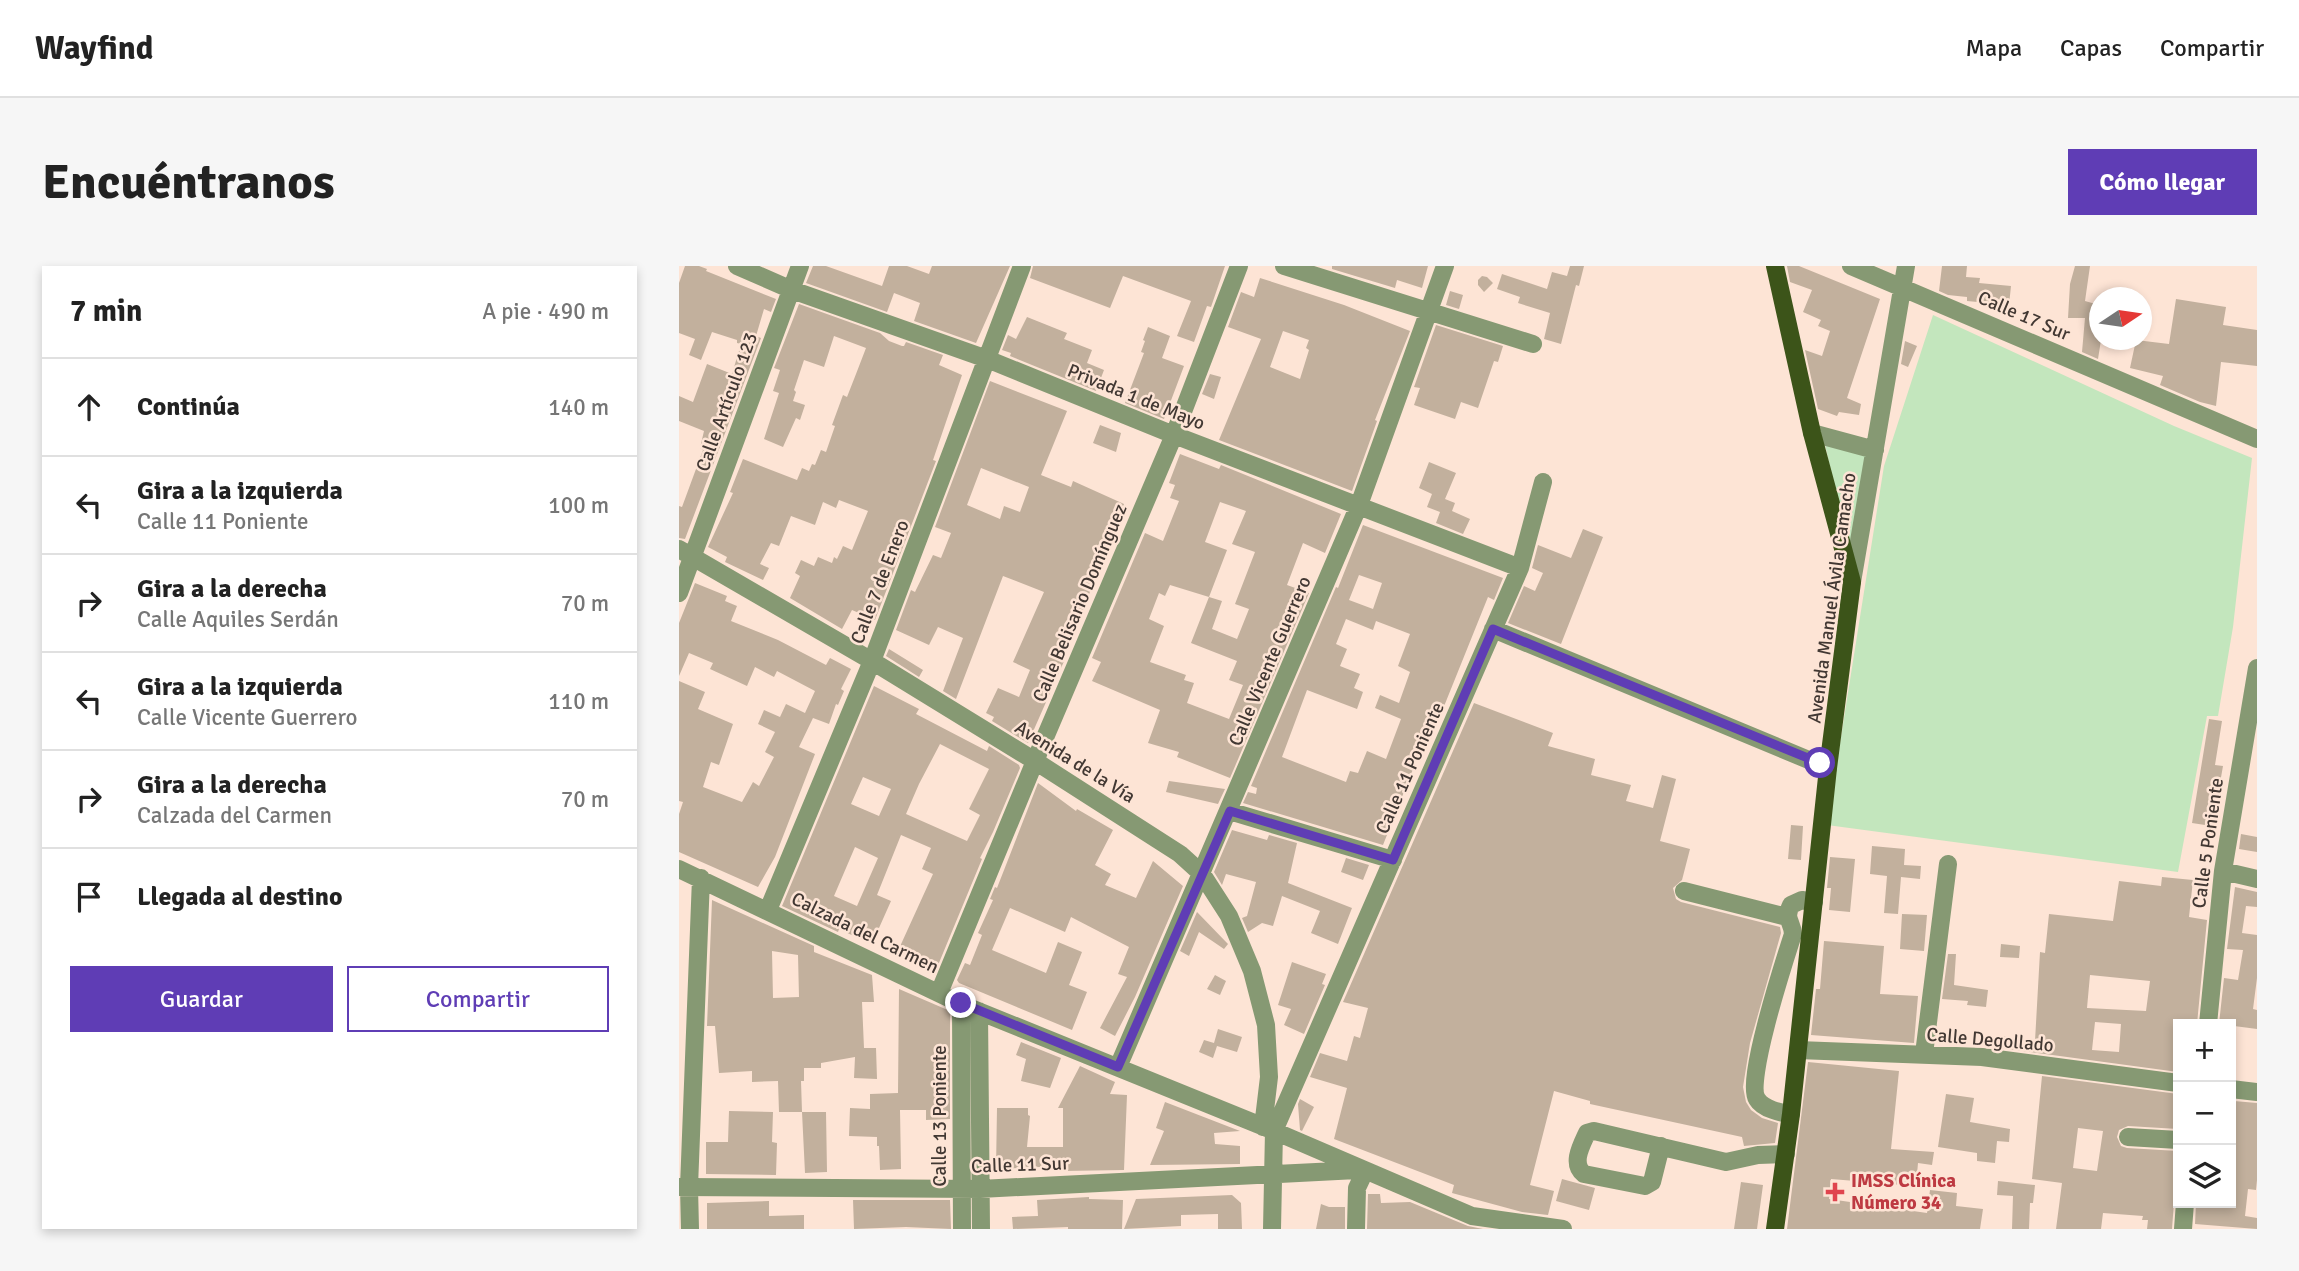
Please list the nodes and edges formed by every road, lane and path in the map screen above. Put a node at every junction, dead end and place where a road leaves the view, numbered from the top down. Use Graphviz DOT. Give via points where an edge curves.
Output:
graph roads {
  1 [pos="737,266"];
  2 [pos="800,266"];
  3 [pos="1022,266"];
  4 [pos="1239,266"];
  5 [pos="1284,266"];
  6 [pos="1445,266"];
  7 [pos="1775,266"];
  8 [pos="1851,266"];
  9 [pos="1906,266"];
  10 [pos="1903,288"];
  11 [pos="792,290"];
  12 [pos="1430,312"];
  13 [pos="1533,344"];
  14 [pos="987,359"];
  15 [pos="1811,433"];
  16 [pos="1174,435"];
  17 [pos="2257,439"];
  18 [pos="1875,450"];
  19 [pos="1543,482"];
  20 [pos="1359,505"];
  21 [pos="689,560"];
  22 [pos="1520,568"];
  23 [pos="1852,582"];
  24 [pos="679,593"];
  25 [pos="1493,629"];
  26 [pos="872,661"];
  27 [pos="2257,668"];
  28 [pos="1035,761"];
  29 [pos="1828,768"];
  30 [pos="1230,811"];
  31 [pos="1393,860"];
  32 [pos="1948,864"];
  33 [pos="679,869"];
  34 [pos="2223,871"];
  35 [pos="1202,874"];
  36 [pos="701,878"];
  37 [pos="2257,879"];
  38 [pos="1684,891"];
  39 [pos="1814,902"];
  40 [pos="768,910"];
  41 [pos="1787,916"];
  42 [pos="939,993"];
  43 [pos="961,1003"];
  44 [pos="979,1011"];
  45 [pos="2208,1019"];
  46 [pos="1798,1050"];
  47 [pos="1924,1054"];
  48 [pos="1118,1067"];
  49 [pos="2173,1082"];
  50 [pos="2236,1090"];
  51 [pos="2257,1092"];
  52 [pos="1791,1114"];
  53 [pos="1268,1129"];
  54 [pos="2128,1137"];
  55 [pos="2173,1140"];
  56 [pos="1661,1146"];
  57 [pos="1786,1154"];
  58 [pos="1344,1162"];
  59 [pos="1363,1170"];
  60 [pos="1274,1175"];
  61 [pos="684,1187"];
  62 [pos="961,1188"];
  63 [pos="980,1189"];
  64 [pos="2185,1208"];
  65 [pos="1552,1228"];
  66 [pos="690,1229"];
  67 [pos="962,1229"];
  68 [pos="981,1229"];
  69 [pos="1272,1229"];
  70 [pos="1356,1229"];
  71 [pos="1775,1229"];
  72 [pos="2183,1229"];
  1 -- 11 [label="street, Privada 1 de Mayo"];
  2 -- 11 [label="street, Calle Artículo 123"];
  3 -- 14 [label="street, Calle 7 de Enero"];
  4 -- 16 [label="street, Calle Belisario Domínguez"];
  5 -- 12 [label="street"];
  6 -- 12 [label="street, Calle Vicente Guerrero"];
  7 -- 15 [label="main road"];
  8 -- 10 [label="street, Calle 17 Sur"];
  9 -- 10 [label="street, Avenida Manuel Ávila Camacho"];
  10 -- 17 [label="street, Calle 17 Sur"];
  10 -- 18 [label="street, Avenida Manuel Ávila Camacho"];
  11 -- 14 [label="street, Privada 1 de Mayo"];
  11 -- 21 [label="street, Calle Artículo 123"];
  12 -- 13 [label="street"];
  12 -- 20 [label="street, Calle Vicente Guerrero"];
  14 -- 16 [label="street, Privada 1 de Mayo"];
  14 -- 26 [label="street, Calle 7 de Enero"];
  15 -- 18 [label="street"];
  15 -- 23 [label="main road"];
  16 -- 20 [label="street, Privada 1 de Mayo"];
  16 -- 28 [label="street, Calle Belisario Domínguez"];
  18 -- 23 [label="street, Avenida Manuel Ávila Camacho"];
  19 -- 22 [label="street, Calle 11 Poniente"];
  20 -- 22 [label="street, Privada 1 de Mayo"];
  20 -- 30 [label="street, Calle Vicente Guerrero"];
  21 -- 24 [label="street, Calle Artículo 123"];
  21 -- 26 [label="street, Avenida de la Vía"];
  22 -- 25 [label="street, Calle 11 Poniente"];
  23 -- 29 [label="main road, Avenida Manuel Ávila Camacho"];
  25 -- 29 [label="street"];
  25 -- 31 [label="street, Calle 11 Poniente"];
  26 -- 28 [label="street, Avenida de la Vía"];
  26 -- 40 [label="street, Calle 7 de Enero"];
  27 -- 34 [label="street, Calle 5 Poniente"];
  28 -- 35 [label="street, Avenida de la Vía" via="1180,854"];
  28 -- 42 [label="street, Calle Belisario Domínguez"];
  29 -- 39 [label="main road, Avenida Manuel Ávila Camacho"];
  30 -- 31 [label="street"];
  30 -- 35 [label="street, Calle Vicente Guerrero"];
  31 -- 53 [label="street, Calle 11 Poniente"];
  32 -- 47 [label="street"];
  33 -- 36 [label="street, Calzada del Carmen"];
  34 -- 37 [label="street"];
  34 -- 45 [label="street, Calle 5 Poniente"];
  35 -- 48 [label="street, Calle Vicente Guerrero"];
  35 -- 53 [label="street, Avenida de la Vía" via="1229,916 1252,971 1266,1025"];
  36 -- 40 [label="street, Calzada del Carmen"];
  36 -- 61 [label="street"];
  38 -- 41 [label="street"];
  39 -- 41 [label="street" via="1791,905"];
  39 -- 46 [label="main road, Avenida Manuel Ávila Camacho"];
  40 -- 42 [label="street, Calzada del Carmen"];
  41 -- 52 [label="street" via="1793,934 1765,1030 1754,1091 1763,1105"];
  42 -- 43 [label="street, Calzada del Carmen"];
  43 -- 44 [label="street, Calzada del Carmen"];
  43 -- 62 [label="street, Calle 13 Poniente"];
  44 -- 48 [label="street, Calzada del Carmen"];
  44 -- 63 [label="street, Calle 13 Poniente"];
  46 -- 47 [label="street, Calle Degollado"];
  46 -- 52 [label="main road, Avenida Manuel Ávila Camacho"];
  47 -- 49 [label="street, Calle Degollado" via="1982,1057"];
  48 -- 53 [label="street, Calzada del Carmen"];
  50 -- 51 [label="street"];
  52 -- 57 [label="main road, Avenida Manuel Ávila Camacho"];
  53 -- 58 [label="street, Calzada del Carmen"];
  53 -- 60 [label="street, Calle 11 Poniente"];
  54 -- 55 [label="street"];
  56 -- 56 [label="street" via="1594,1131 1587,1133 1577,1164 1584,1174 1645,1186 1651,1182"];
  56 -- 57 [label="street" via="1726,1162"];
  57 -- 71 [label="main road, Avenida Manuel Ávila Camacho"];
  58 -- 59 [label="street, Calle 11 Sur"];
  59 -- 60 [label="street, Calle 11 Sur"];
  59 -- 65 [label="street, Calle 11 Sur" via="1472,1216"];
  59 -- 70 [label="street" via="1357,1188"];
  60 -- 63 [label="street, Calle 11 Sur"];
  60 -- 69 [label="street, Calle 11 Poniente"];
  61 -- 62 [label="street, Calle 11 Sur"];
  61 -- 66 [label="street"];
  62 -- 63 [label="street, Calle 11 Sur"];
  62 -- 67 [label="street, Calle 13 Poniente"];
  63 -- 68 [label="street, Calle 13 Poniente"];
  64 -- 72 [label="street"];
}
